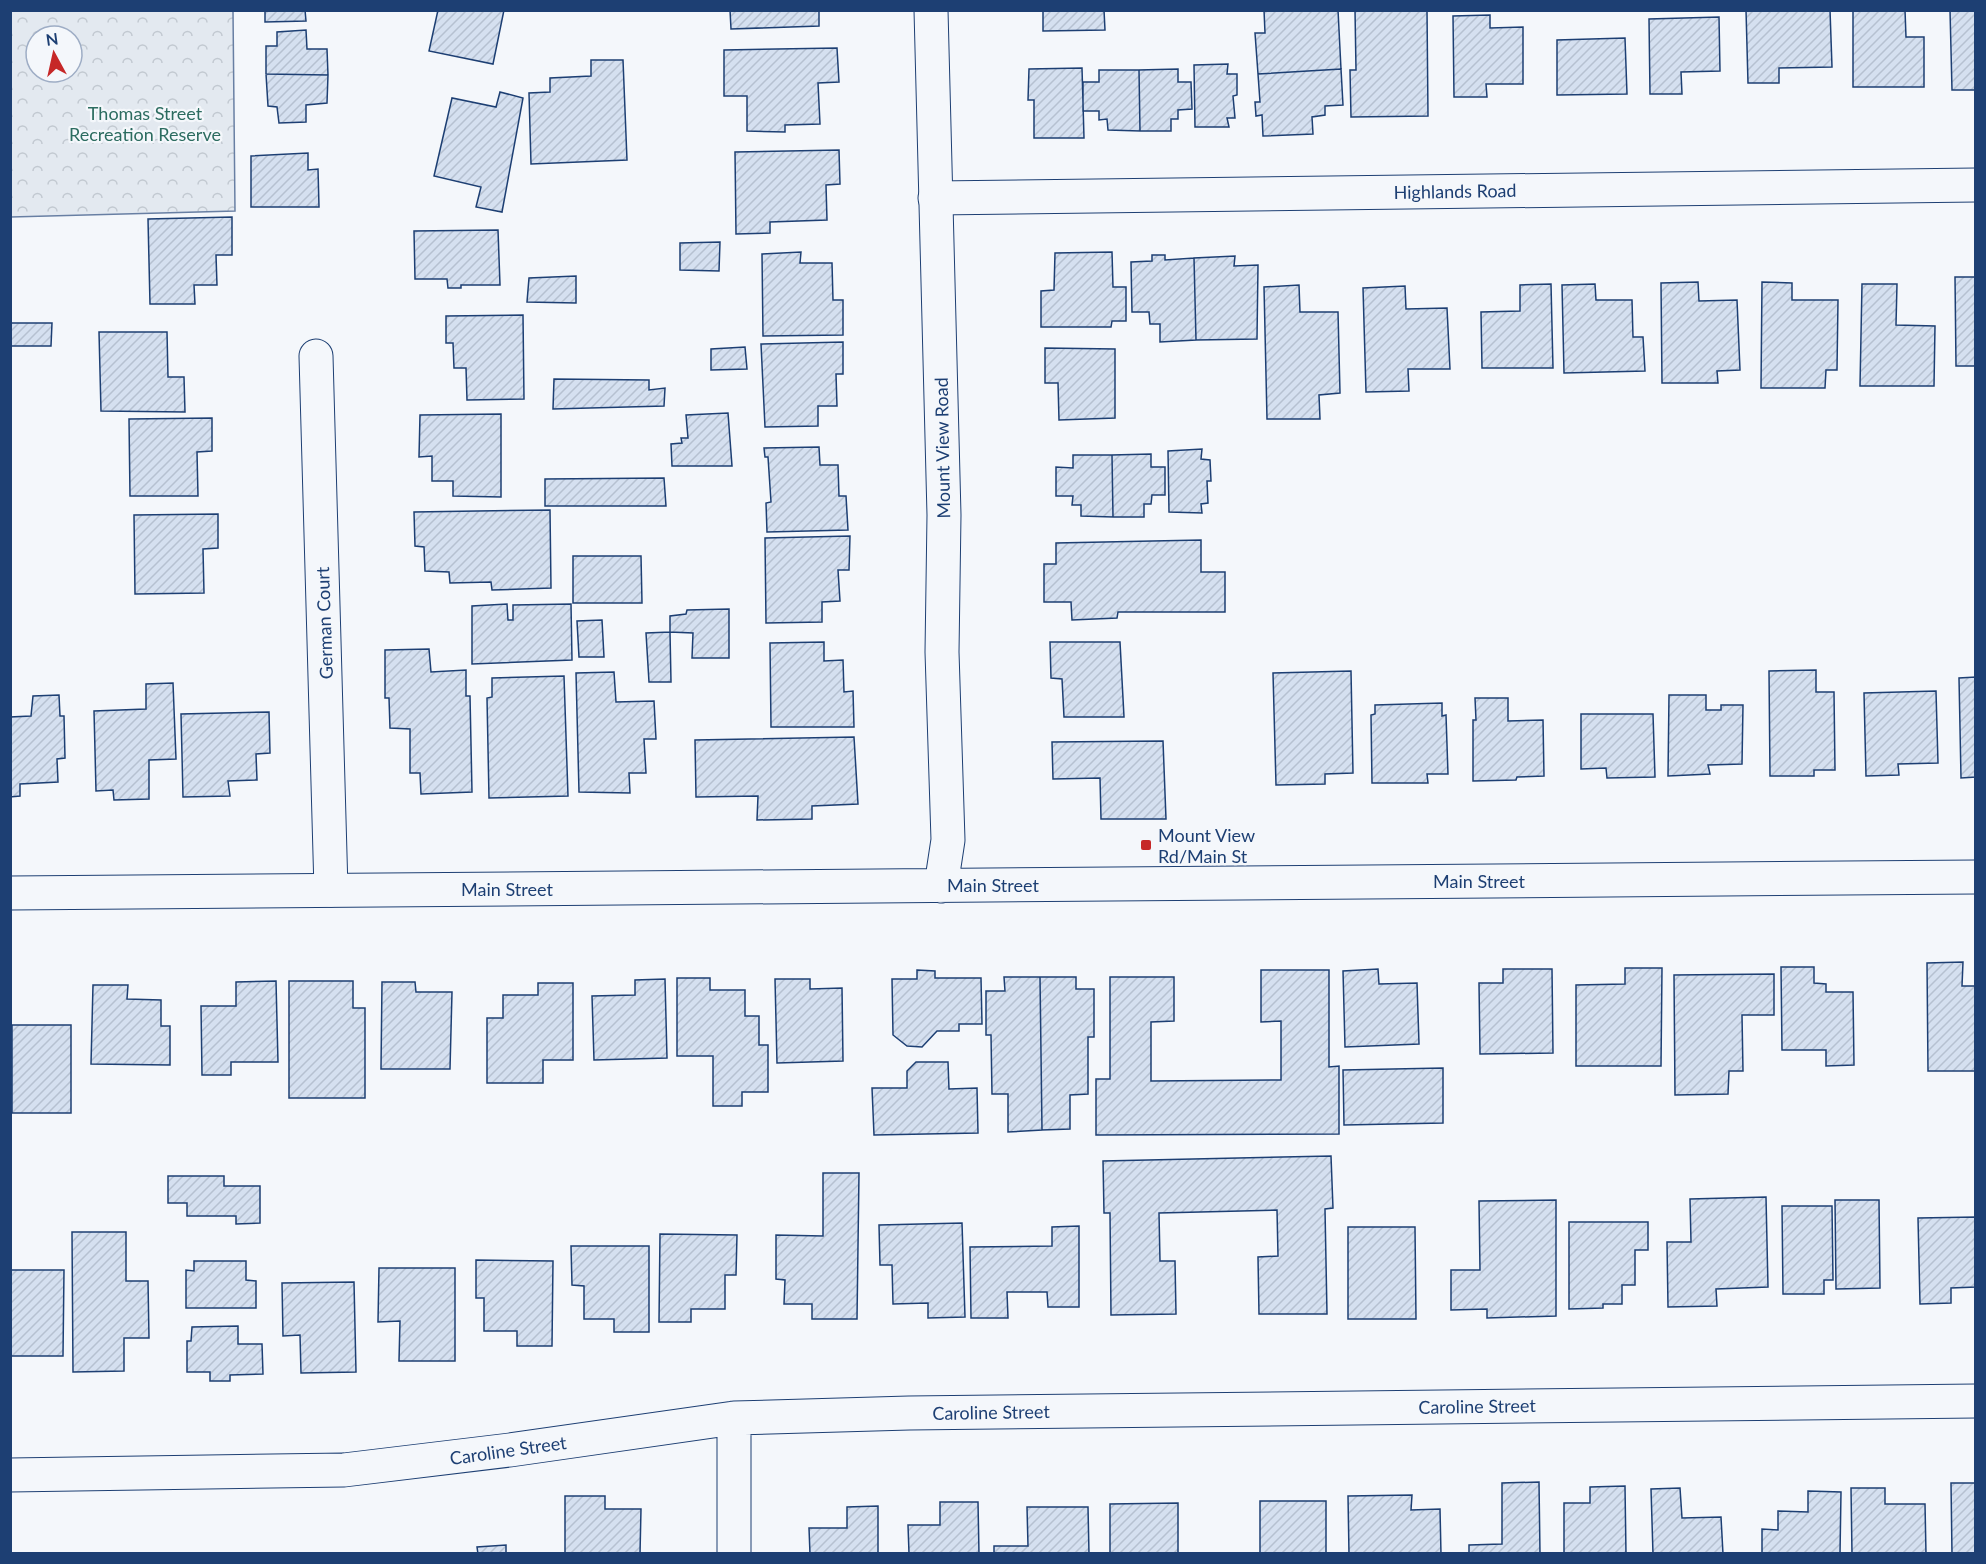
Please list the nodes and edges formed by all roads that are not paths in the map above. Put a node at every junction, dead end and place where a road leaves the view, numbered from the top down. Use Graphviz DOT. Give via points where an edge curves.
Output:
graph roads {
  1 [pos="931,10"];
  2 [pos="1976,185"];
  3 [pos="935,198"];
  4 [pos="316,356"];
  5 [pos="1976,877"];
  6 [pos="941,886"];
  7 [pos="331,890"];
  8 [pos="10,893"];
  9 [pos="1976,1401"];
  10 [pos="734,1418"];
  11 [pos="10,1475"];
  12 [pos="734,1554"];
  1 -- 3 [label="street, Mount View Road"];
  2 -- 3 [label="street, Highlands Road"];
  3 -- 6 [label="street, Mount View Road" via="948,840"];
  4 -- 7 [label="street, German Court"];
  5 -- 6 [label="street, Main Street"];
  6 -- 7 [label="street, Main Street"];
  7 -- 8 [label="street, Main Street"];
  9 -- 10 [label="street, Caroline Street"];
  10 -- 11 [label="street, Caroline Street" via="344,1470"];
  10 -- 12 [label="street"];
}
